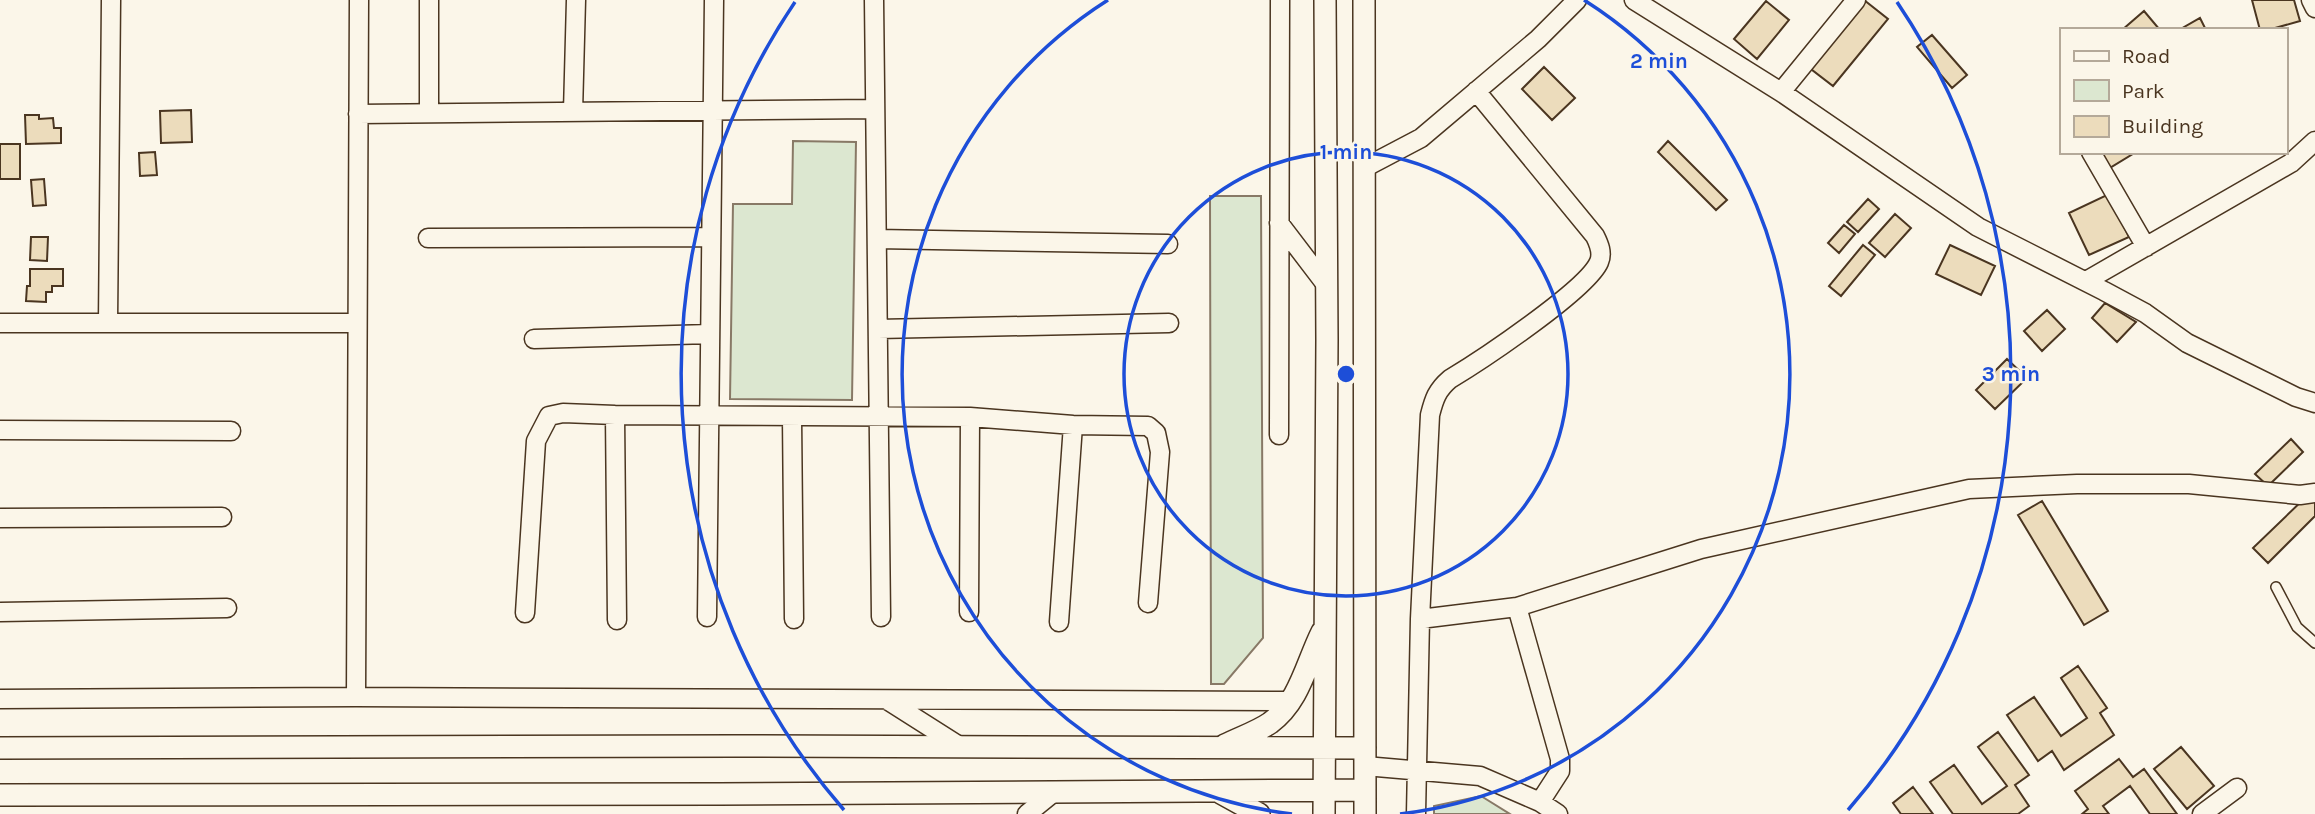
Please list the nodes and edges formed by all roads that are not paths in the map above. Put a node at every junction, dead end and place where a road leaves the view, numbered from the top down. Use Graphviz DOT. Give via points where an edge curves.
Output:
graph roads {
  1 [pos="111,0"];
  2 [pos="359,0"];
  3 [pos="429,0"];
  4 [pos="576,0"];
  5 [pos="714,0"];
  6 [pos="874,0"];
  7 [pos="1280,0"];
  8 [pos="1325,0"];
  9 [pos="1364,0"];
  10 [pos="1577,0"];
  11 [pos="1634,0"];
  12 [pos="1856,0"];
  13 [pos="2311,0"];
  14 [pos="2315,8"];
  15 [pos="1476,91"];
  16 [pos="1781,92"];
  17 [pos="875,109"];
  18 [pos="713,111"];
  19 [pos="573,112"];
  20 [pos="429,113"];
  21 [pos="358,114"];
  22 [pos="2315,141"];
  23 [pos="2092,154"];
  24 [pos="1364,168"];
  25 [pos="1279,223"];
  26 [pos="711,237"];
  27 [pos="428,238"];
  28 [pos="877,239"];
  29 [pos="1168,244"];
  30 [pos="2146,247"];
  31 [pos="2086,281"];
  32 [pos="1327,286"];
  33 [pos="0,323"];
  34 [pos="108,323"];
  35 [pos="358,323"];
  36 [pos="1169,323"];
  37 [pos="878,329"];
  38 [pos="710,334"];
  39 [pos="534,339"];
  40 [pos="2315,403"];
  41 [pos="615,415"];
  42 [pos="709,416"];
  43 [pos="792,417"];
  44 [pos="970,417"];
  45 [pos="878,418"];
  46 [pos="1073,425"];
  47 [pos="0,430"];
  48 [pos="231,432"];
  49 [pos="1279,435"];
  50 [pos="2315,493"];
  51 [pos="222,517"];
  52 [pos="0,518"];
  53 [pos="2276,587"];
  54 [pos="1148,603"];
  55 [pos="1517,607"];
  56 [pos="227,608"];
  57 [pos="0,612"];
  58 [pos="969,612"];
  59 [pos="525,613"];
  60 [pos="707,617"];
  61 [pos="881,617"];
  62 [pos="794,619"];
  63 [pos="1420,619"];
  64 [pos="617,620"];
  65 [pos="1059,622"];
  66 [pos="1325,626"];
  67 [pos="2315,643"];
  68 [pos="356,697"];
  69 [pos="0,699"];
  70 [pos="887,700"];
  71 [pos="1290,701"];
  72 [pos="961,747"];
  73 [pos="1220,747"];
  74 [pos="0,748"];
  75 [pos="1324,748"];
  76 [pos="1365,757"];
  77 [pos="1416,771"];
  78 [pos="2237,788"];
  79 [pos="1324,790"];
  80 [pos="1365,790"];
  81 [pos="1218,791"];
  82 [pos="1054,792"];
  83 [pos="0,795"];
  84 [pos="1540,802"];
  85 [pos="1027,814"];
  86 [pos="1259,814"];
  87 [pos="1324,814"];
  88 [pos="1365,814"];
  89 [pos="1416,814"];
  90 [pos="1558,814"];
  91 [pos="2202,814"];
  1 -- 34 [label="street"];
  2 -- 21 [label="street"];
  3 -- 20 [label="street"];
  4 -- 19 [label="street"];
  5 -- 18 [label="street"];
  6 -- 17 [label="street"];
  7 -- 25 [label="street"];
  8 -- 32 [label="street"];
  9 -- 24 [label="street"];
  10 -- 15 [label="street"];
  11 -- 16 [label="street"];
  12 -- 16 [label="street"];
  13 -- 14 [label="street"];
  15 -- 24 [label="street" via="1421,138"];
  15 -- 63 [label="street" via="1595,236 1600,260 1590,276 1450,379 1434,397"];
  16 -- 31 [label="street" via="1978,227"];
  17 -- 18 [label="street"];
  17 -- 28 [label="street"];
  18 -- 19 [label="street"];
  18 -- 26 [label="street"];
  19 -- 20 [label="street"];
  20 -- 21 [label="street"];
  21 -- 35 [label="street"];
  22 -- 30 [label="street" via="2291,163"];
  23 -- 30 [label="street"];
  24 -- 76 [label="street"];
  25 -- 32 [label="street"];
  25 -- 49 [label="street"];
  26 -- 27 [label="street"];
  26 -- 38 [label="street"];
  28 -- 29 [label="street"];
  28 -- 37 [label="street"];
  30 -- 31 [label="street"];
  31 -- 40 [label="street" via="2145,313 2187,343"];
  32 -- 66 [label="street"];
  33 -- 34 [label="street"];
  34 -- 35 [label="street"];
  35 -- 68 [label="street"];
  36 -- 37 [label="street"];
  37 -- 45 [label="street"];
  38 -- 39 [label="street"];
  38 -- 42 [label="street"];
  41 -- 42 [label="street"];
  41 -- 59 [label="street" via="563,413 549,416 542,427 536,441"];
  41 -- 64 [label="street"];
  42 -- 43 [label="street"];
  42 -- 60 [label="street"];
  43 -- 45 [label="street"];
  43 -- 62 [label="street"];
  44 -- 45 [label="street"];
  44 -- 46 [label="street"];
  44 -- 58 [label="street"];
  45 -- 61 [label="street"];
  46 -- 54 [label="street" via="1148,426 1156,433 1160,452"];
  46 -- 65 [label="street"];
  47 -- 48 [label="street"];
  50 -- 55 [label="street" via="2189,484 1969,489 1701,550"];
  51 -- 52 [label="street"];
  53 -- 67 [label="lane" via="2297,627"];
  55 -- 63 [label="street"];
  55 -- 84 [label="street" via="1560,760 1560,771"];
  56 -- 57 [label="street"];
  63 -- 77 [label="street"];
  66 -- 71 [label="street"];
  66 -- 75 [label="street"];
  68 -- 69 [label="street"];
  68 -- 70 [label="street"];
  70 -- 71 [label="street"];
  70 -- 72 [label="street"];
  71 -- 73 [label="street" via="1270,723"];
  72 -- 73 [label="street"];
  72 -- 74 [label="street"];
  73 -- 75 [label="street"];
  75 -- 76 [label="street"];
  75 -- 79 [label="street"];
  76 -- 77 [label="street"];
  76 -- 80 [label="street"];
  77 -- 84 [label="street" via="1480,776"];
  77 -- 89 [label="street"];
  78 -- 91 [label="street"];
  79 -- 80 [label="street"];
  79 -- 81 [label="street"];
  79 -- 87 [label="street"];
  80 -- 88 [label="street"];
  81 -- 82 [label="street"];
  81 -- 86 [label="street"];
  82 -- 83 [label="street"];
  82 -- 85 [label="street"];
  84 -- 90 [label="street"];
}
